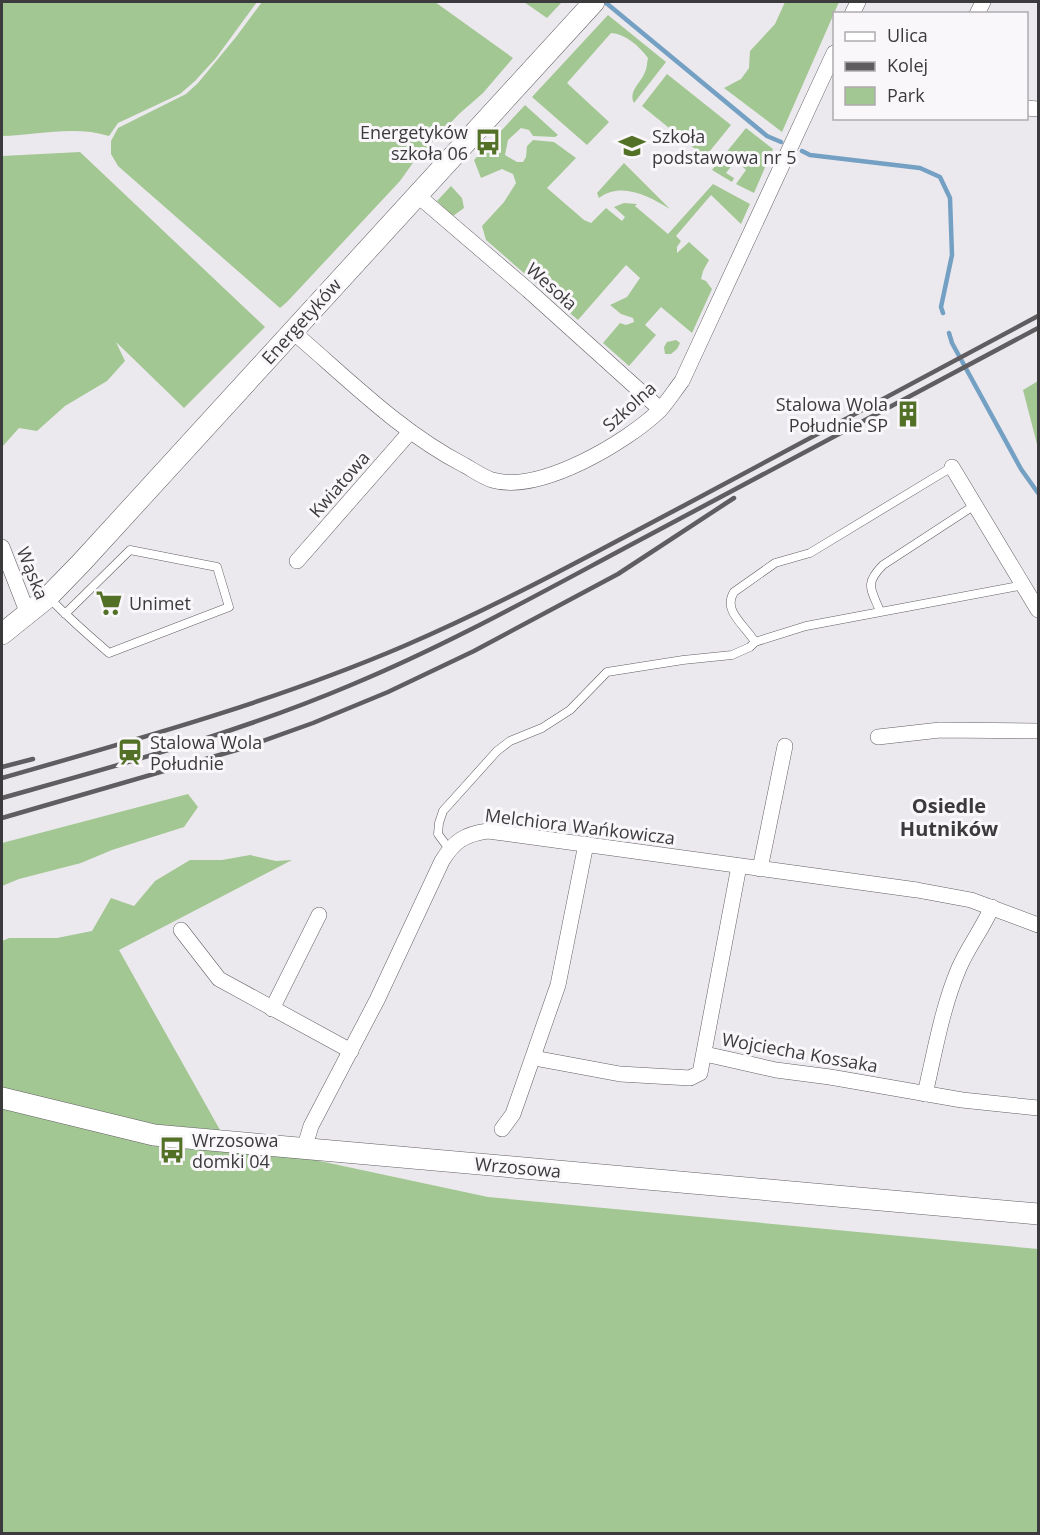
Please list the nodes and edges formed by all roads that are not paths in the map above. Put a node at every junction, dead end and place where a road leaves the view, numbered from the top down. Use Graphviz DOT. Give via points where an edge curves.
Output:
graph roads {
  1 [pos="594,2"];
  2 [pos="833,56"];
  3 [pos="416,194"];
  4 [pos="292,331"];
  5 [pos="660,409"];
  6 [pos="410,432"];
  7 [pos="952,467"];
  8 [pos="975,505"];
  9 [pos="2,547"];
  10 [pos="297,561"];
  11 [pos="1024,585"];
  12 [pos="48,597"];
  13 [pos="1038,610"];
  14 [pos="880,611"];
  15 [pos="28,614"];
  16 [pos="65,614"];
  17 [pos="2,634"];
  18 [pos="755,642"];
  19 [pos="1038,730"];
  20 [pos="878,737"];
  21 [pos="784,746"];
  22 [pos="585,844"];
  23 [pos="449,849"];
  24 [pos="738,866"];
  25 [pos="760,869"];
  26 [pos="992,907"];
  27 [pos="319,915"];
  28 [pos="1038,925"];
  29 [pos="181,930"];
  30 [pos="272,1009"];
  31 [pos="351,1051"];
  32 [pos="705,1054"];
  33 [pos="534,1058"];
  34 [pos="925,1094"];
  35 [pos="2,1098"];
  36 [pos="1038,1108"];
  37 [pos="502,1129"];
  38 [pos="304,1149"];
  39 [pos="1038,1214"];
  1 -- 3 [label="street, Energetyków"];
  2 -- 5 [label="street, Szkolna" via="682,381"];
  3 -- 4 [label="street, Energetyków"];
  3 -- 5 [label="street, Wesoła"];
  4 -- 6 [label="street, Szkolna"];
  4 -- 12 [label="street, Energetyków"];
  5 -- 6 [label="street, Szkolna" via="612,447 533,480 493,480"];
  6 -- 10 [label="street, Kwiatowa"];
  7 -- 8 [label="street"];
  7 -- 18 [label="lane" via="810,553 775,563 734,592 729,607"];
  8 -- 11 [label="street"];
  8 -- 14 [label="lane" via="872,576 870,588"];
  9 -- 15 [label="street, Wąska"];
  11 -- 13 [label="street"];
  11 -- 14 [label="lane"];
  12 -- 15 [label="street, Energetyków"];
  12 -- 16 [label="lane"];
  14 -- 18 [label="lane" via="806,626"];
  15 -- 17 [label="street, Energetyków"];
  16 -- 16 [label="lane" via="109,653 229,607 217,567 130,550"];
  18 -- 23 [label="lane" via="732,655 607,672 570,710 497,750 443,811 438,834"];
  19 -- 20 [label="street" via="940,730"];
  21 -- 25 [label="street"];
  22 -- 23 [label="street, Melchiora Wańkowicza" via="488,831 463,837"];
  22 -- 24 [label="street, Melchiora Wańkowicza"];
  22 -- 33 [label="street" via="558,985"];
  23 -- 31 [label="street, Melchiora Wańkowicza"];
  24 -- 25 [label="street, Melchiora Wańkowicza"];
  24 -- 32 [label="street"];
  25 -- 26 [label="street, Melchiora Wańkowicza" via="917,890"];
  26 -- 28 [label="street, Melchiora Wańkowicza"];
  26 -- 34 [label="street" via="947,998"];
  27 -- 30 [label="street"];
  29 -- 30 [label="street" via="219,979"];
  30 -- 31 [label="street"];
  31 -- 38 [label="street, Melchiora Wańkowicza"];
  32 -- 33 [label="street, Wojciecha Kossaka" via="700,1073 690,1078 620,1074"];
  32 -- 34 [label="street, Wojciecha Kossaka" via="776,1070"];
  33 -- 37 [label="street" via="513,1114"];
  34 -- 36 [label="street, Wojciecha Kossaka"];
  35 -- 38 [label="street, Wrzosowa" via="154,1135"];
  38 -- 39 [label="street, Wrzosowa"];
}
